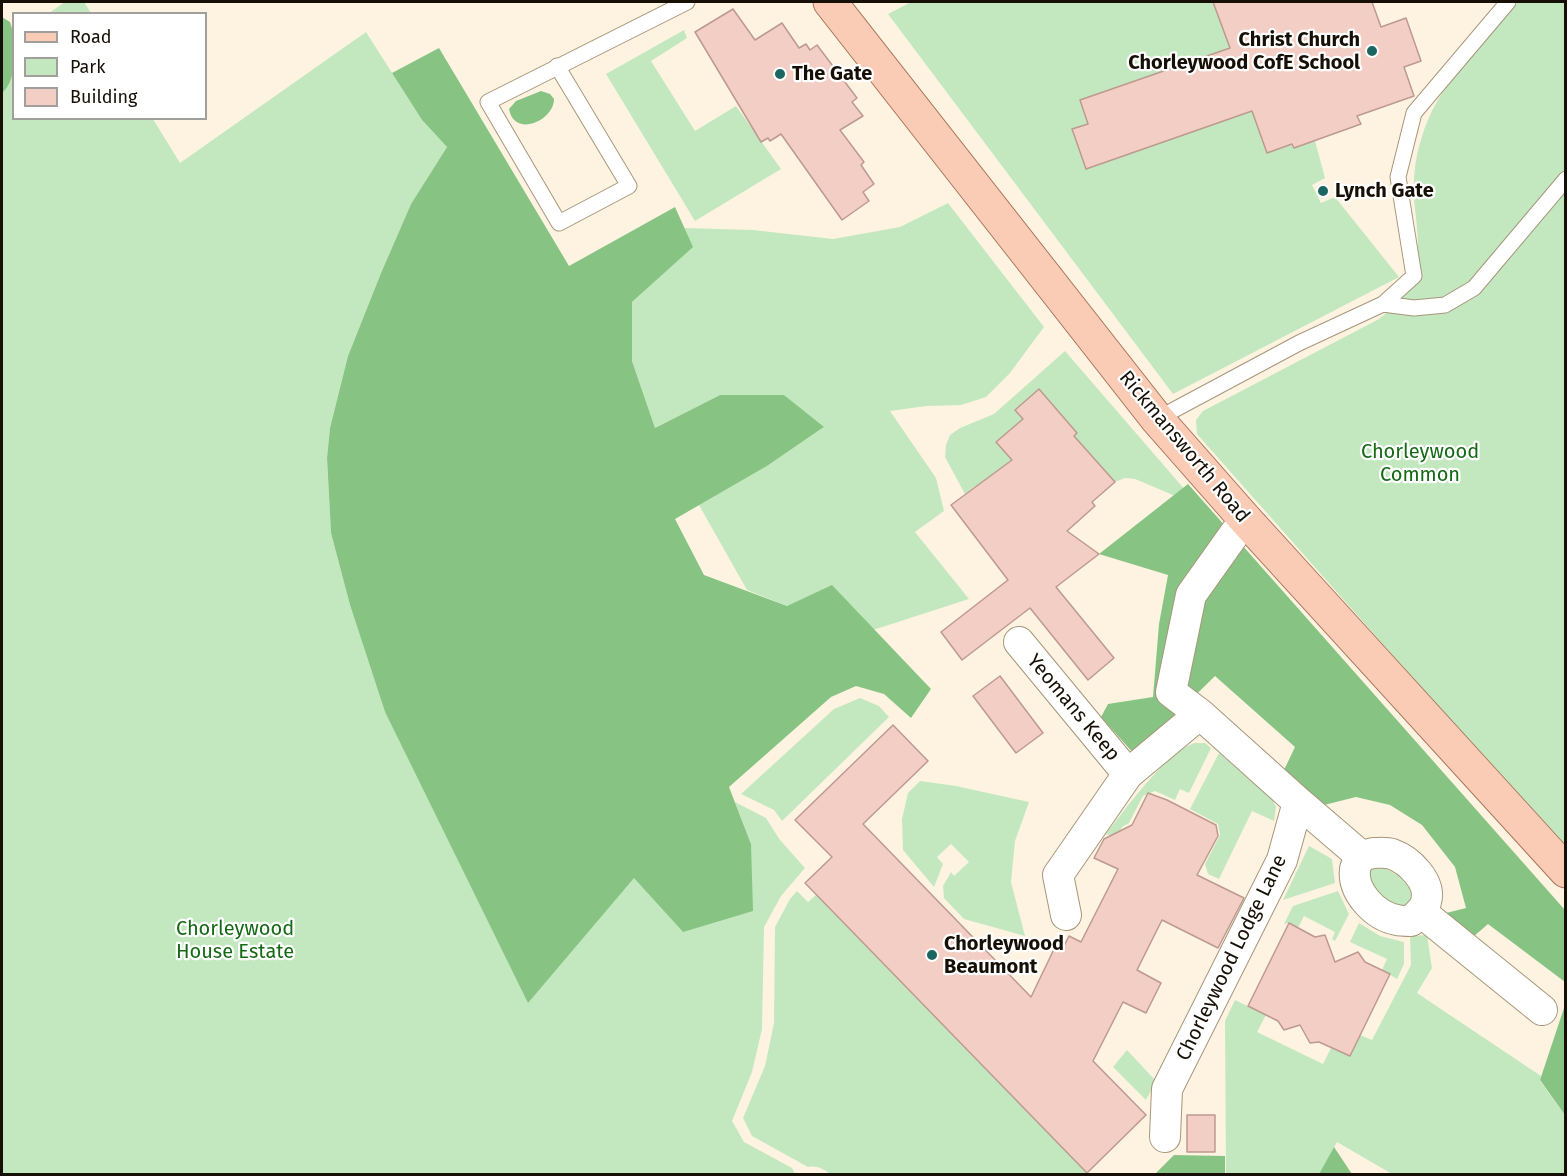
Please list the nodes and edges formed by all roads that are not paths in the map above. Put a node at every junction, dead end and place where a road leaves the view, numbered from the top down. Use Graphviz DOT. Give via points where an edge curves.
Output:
graph roads {
  1 [pos="687,2"];
  2 [pos="830,2"];
  3 [pos="1509,2"];
  4 [pos="557,66"];
  5 [pos="1566,178"];
  6 [pos="1383,304"];
  7 [pos="1157,419"];
  8 [pos="1245,519"];
  9 [pos="1018,642"];
  10 [pos="1200,714"];
  11 [pos="1128,774"];
  12 [pos="1298,802"];
  13 [pos="1361,856"];
  14 [pos="1566,871"];
  15 [pos="1421,912"];
  16 [pos="1066,915"];
  17 [pos="1542,1010"];
  18 [pos="1166,1137"];
  1 -- 4 [label="lane"];
  2 -- 7 [label="main road, Rickmansworth Road"];
  3 -- 6 [label="lane" via="1414,113 1398,177 1414,276"];
  4 -- 4 [label="lane" via="488,102 559,223 629,186"];
  5 -- 6 [label="lane" via="1474,288 1445,305 1414,308"];
  6 -- 7 [label="lane" via="1299,343"];
  7 -- 8 [label="main road, Rickmansworth Road"];
  8 -- 10 [label="street" via="1191,595 1172,692"];
  8 -- 14 [label="main road, Rickmansworth Road"];
  9 -- 11 [label="street, Yeomans Keep"];
  10 -- 11 [label="street"];
  10 -- 12 [label="street"];
  11 -- 16 [label="street" via="1058,875"];
  12 -- 13 [label="street"];
  12 -- 18 [label="street, Chorleywood Lodge Lane" via="1282,860 1167,1089"];
  13 -- 15 [label="street" via="1390,853 1415,870 1425,885 1427,900"];
  13 -- 15 [label="street" via="1355,868 1364,900 1379,913 1396,920 1411,921"];
  15 -- 17 [label="street"];
}
